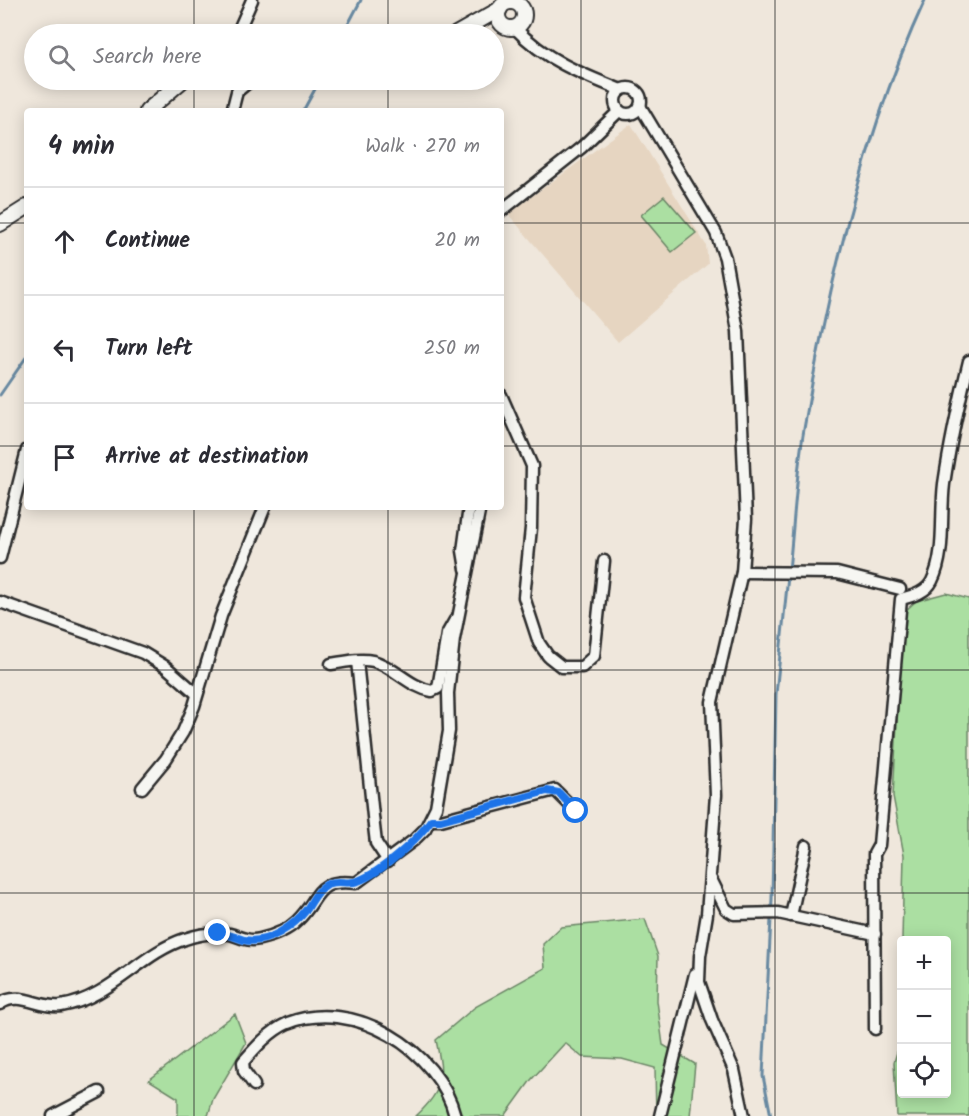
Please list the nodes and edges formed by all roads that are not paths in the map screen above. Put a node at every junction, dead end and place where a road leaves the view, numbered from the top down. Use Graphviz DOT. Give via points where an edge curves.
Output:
graph roads {
  1 [pos="252,0"];
  2 [pos="507,4"];
  3 [pos="526,6"];
  4 [pos="481,21"];
  5 [pos="501,23"];
  6 [pos="241,24"];
  7 [pos="475,24"];
  8 [pos="504,26"];
  9 [pos="515,28"];
  10 [pos="171,90"];
  11 [pos="238,90"];
  12 [pos="621,90"];
  13 [pos="640,106"];
  14 [pos="150,108"];
  15 [pos="233,108"];
  16 [pos="619,111"];
  17 [pos="24,209"];
  18 [pos="504,209"];
  19 [pos="0,224"];
  20 [pos="969,362"];
  21 [pos="504,402"];
  22 [pos="24,462"];
  23 [pos="264,510"];
  24 [pos="469,510"];
  25 [pos="480,510"];
  26 [pos="0,558"];
  27 [pos="604,561"];
  28 [pos="466,570"];
  29 [pos="742,572"];
  30 [pos="900,589"];
  31 [pos="0,602"];
  32 [pos="459,612"];
  33 [pos="357,661"];
  34 [pos="331,664"];
  35 [pos="198,694"];
  36 [pos="142,788"];
  37 [pos="576,811"];
  38 [pos="431,820"];
  39 [pos="806,846"];
  40 [pos="388,861"];
  41 [pos="710,877"];
  42 [pos="791,916"];
  43 [pos="875,934"];
  44 [pos="700,956"];
  45 [pos="0,1004"];
  46 [pos="875,1029"];
  47 [pos="255,1085"];
  48 [pos="99,1092"];
  49 [pos="53,1116"];
  50 [pos="455,1116"];
  51 [pos="660,1116"];
  52 [pos="744,1116"];
  1 -- 6 [label="street"];
  2 -- 3 [label="street"];
  2 -- 4 [label="street"];
  2 -- 5 [label="street" via="498,16"];
  3 -- 9 [label="street" via="522,24"];
  4 -- 5 [label="street"];
  4 -- 7 [label="street"];
  8 -- 9 [label="street"];
  9 -- 12 [label="street" via="554,62"];
  10 -- 14 [label="street"];
  11 -- 15 [label="street"];
  12 -- 13 [label="street" via="636,91"];
  12 -- 16 [label="street" via="615,98"];
  13 -- 16 [label="street" via="631,114"];
  13 -- 29 [label="street" via="716,233 725,258 738,331 746,519"];
  16 -- 18 [label="street" via="582,147"];
  17 -- 19 [label="street"];
  20 -- 43 [label="street" via="954,423 939,554 931,582 919,594 901,599 879,845 874,855"];
  21 -- 27 [label="street" via="532,466 524,597 539,643 562,667 582,667 594,656"];
  22 -- 26 [label="street"];
  23 -- 35 [label="street" via="221,616"];
  24 -- 28 [label="street" via="463,551"];
  25 -- 28 [label="street" via="473,555"];
  28 -- 32 [label="street"];
  29 -- 30 [label="street" via="837,573"];
  29 -- 41 [label="street" via="712,702 716,795"];
  31 -- 35 [label="street" via="143,653"];
  32 -- 33 [label="street" via="447,634 438,688 432,691 415,686 384,665"];
  32 -- 38 [label="street" via="442,776"];
  33 -- 34 [label="street"];
  33 -- 40 [label="street" via="376,843"];
  35 -- 36 [label="street" via="183,732"];
  37 -- 38 [label="street" via="559,793 547,791"];
  38 -- 40 [label="street"];
  39 -- 42 [label="street"];
  40 -- 45 [label="street" via="356,883 326,885 296,922 274,934 245,940 232,935 202,934 167,947 111,985 62,1006 17,998"];
  41 -- 42 [label="street" via="726,909 734,914"];
  41 -- 44 [label="street"];
  42 -- 43 [label="street"];
  43 -- 46 [label="street"];
  44 -- 51 [label="street"];
  44 -- 52 [label="street" via="699,982 734,1070"];
  47 -- 50 [label="street" via="244,1071 243,1062 257,1045 288,1023 331,1015 361,1023 406,1045 445,1089"];
  48 -- 49 [label="street"];
}
